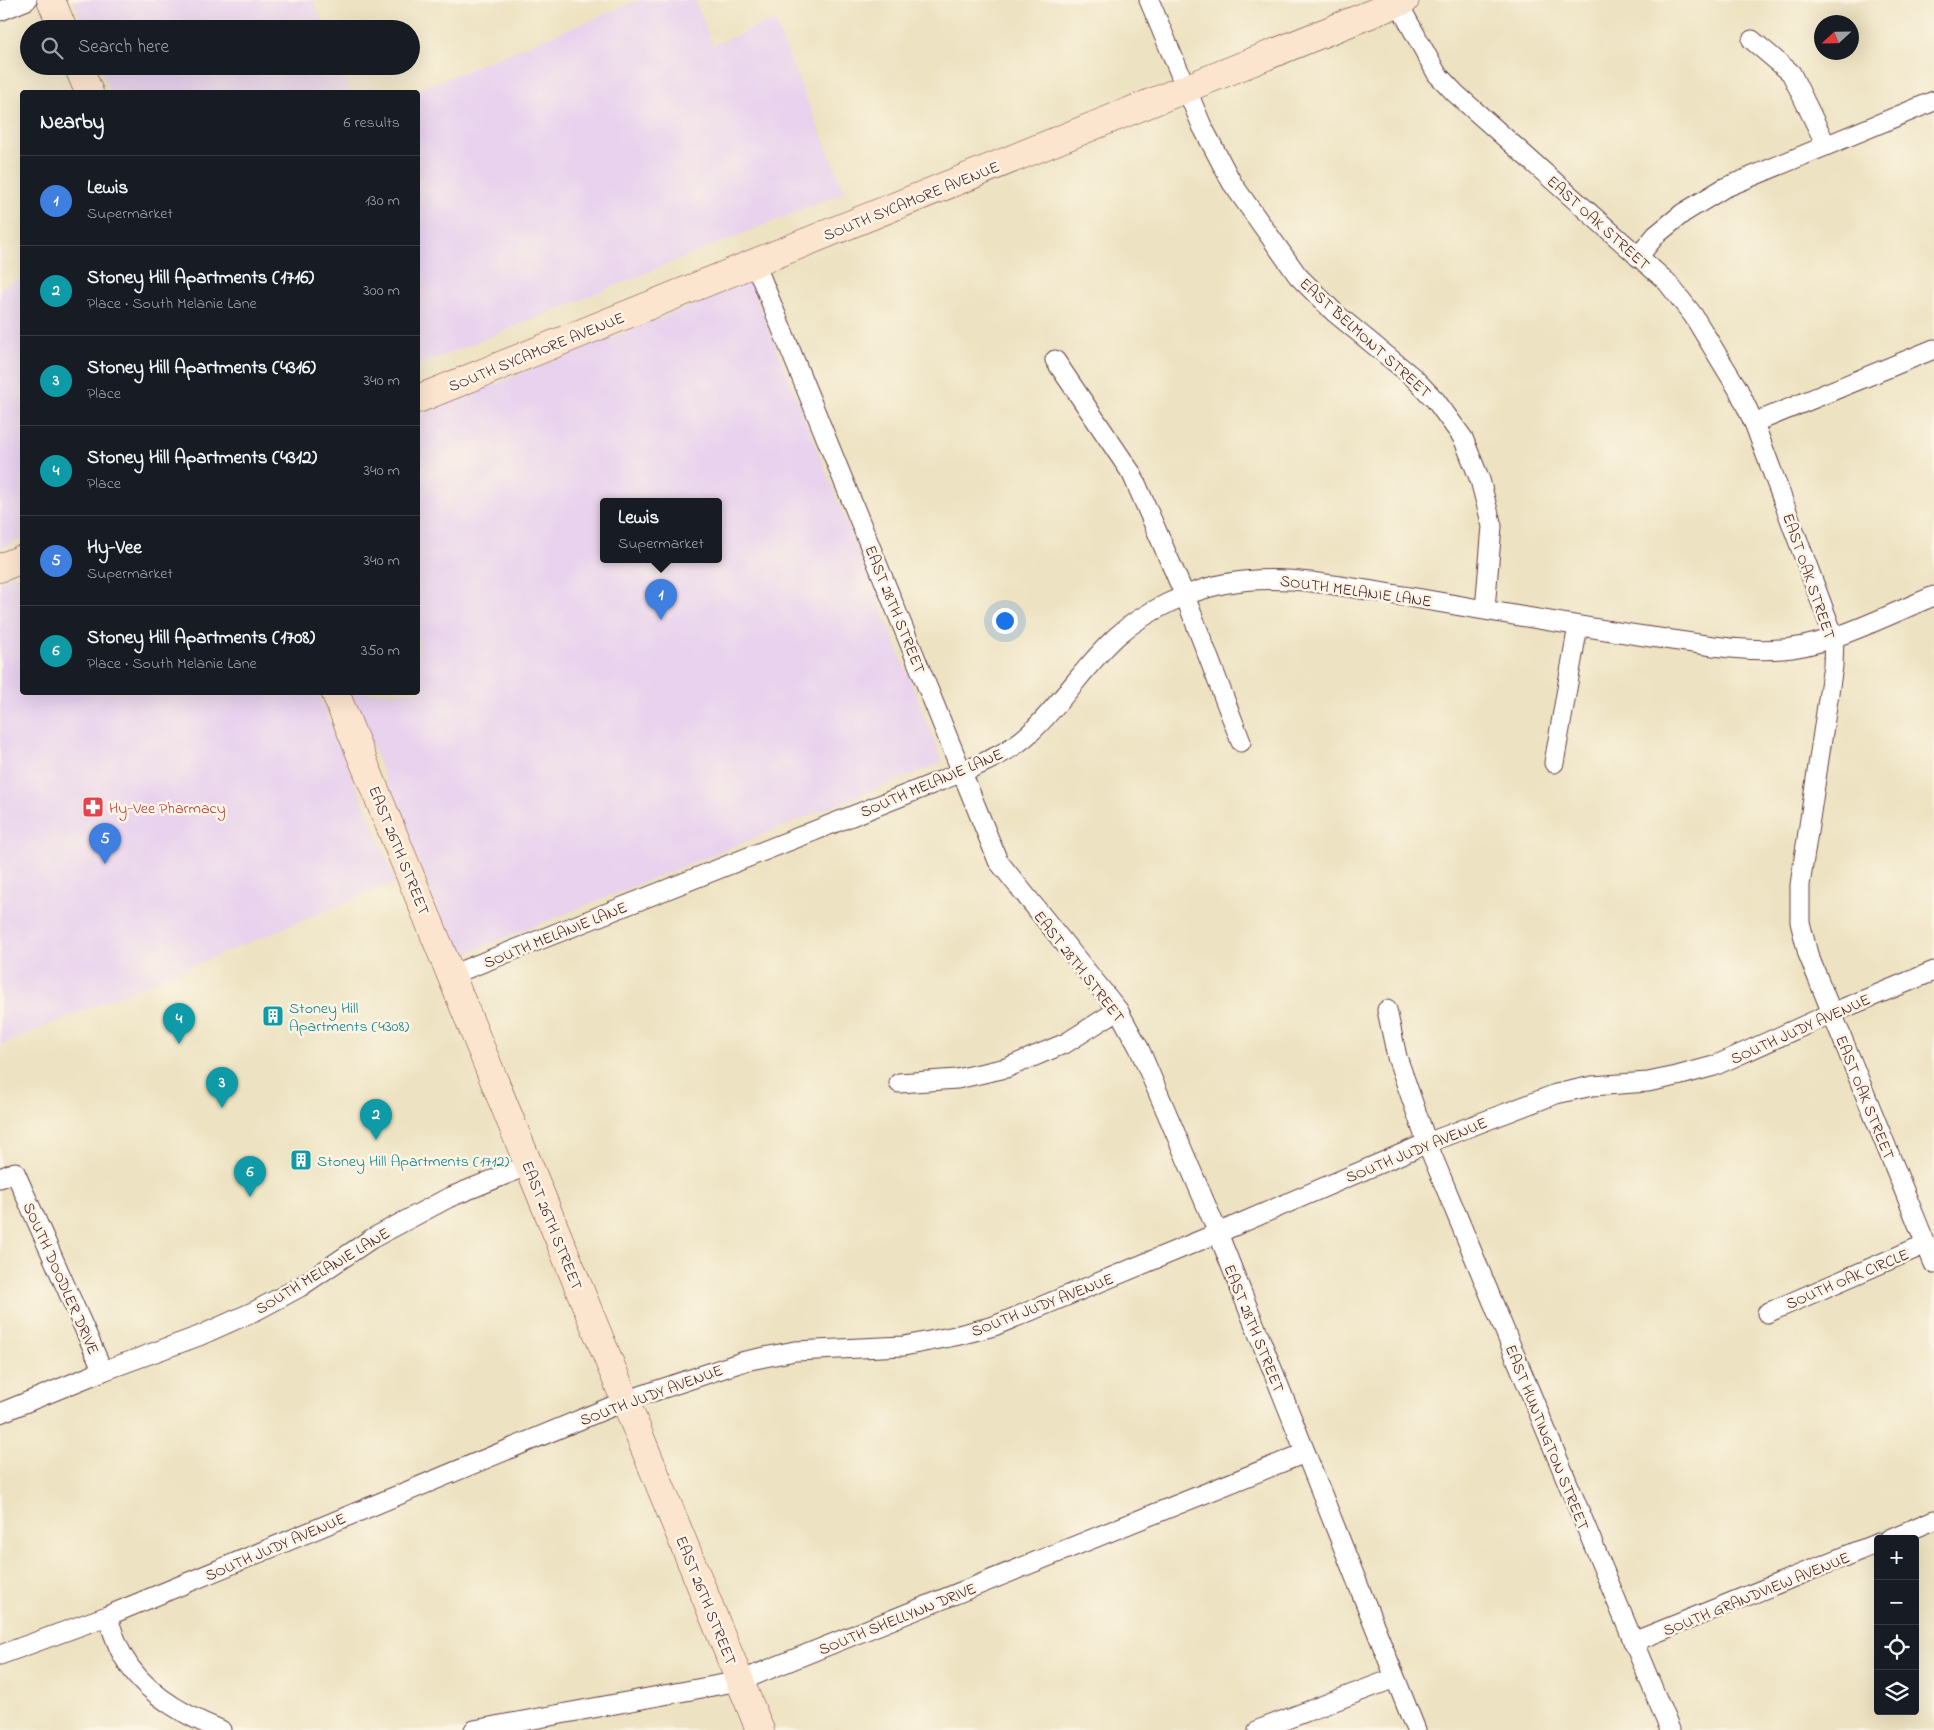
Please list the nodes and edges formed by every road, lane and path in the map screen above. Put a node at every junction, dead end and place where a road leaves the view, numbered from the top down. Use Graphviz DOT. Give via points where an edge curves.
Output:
graph roads {
  1 [pos="27,0"];
  2 [pos="51,0"];
  3 [pos="1149,0"];
  4 [pos="1402,1"];
  5 [pos="0,11"];
  6 [pos="59,20"];
  7 [pos="1752,40"];
  8 [pos="82,75"];
  9 [pos="1187,88"];
  10 [pos="88,90"];
  11 [pos="1934,101"];
  12 [pos="1826,145"];
  13 [pos="1638,257"];
  14 [pos="755,263"];
  15 [pos="1934,349"];
  16 [pos="1055,360"];
  17 [pos="420,398"];
  18 [pos="1754,423"];
  19 [pos="20,560"];
  20 [pos="0,568"];
  21 [pos="1185,596"];
  22 [pos="1934,596"];
  23 [pos="1484,609"];
  24 [pos="1578,626"];
  25 [pos="1834,637"];
  26 [pos="336,695"];
  27 [pos="1241,742"];
  28 [pos="1554,763"];
  29 [pos="962,772"];
  30 [pos="1934,971"];
  31 [pos="451,975"];
  32 [pos="1118,1010"];
  33 [pos="1387,1010"];
  34 [pos="1832,1013"];
  35 [pos="899,1083"];
  36 [pos="1427,1143"];
  37 [pos="529,1165"];
  38 [pos="0,1178"];
  39 [pos="1218,1233"];
  40 [pos="1926,1244"];
  41 [pos="1934,1264"];
  42 [pos="1767,1313"];
  43 [pos="102,1371"];
  44 [pos="625,1401"];
  45 [pos="0,1413"];
  46 [pos="1305,1453"];
  47 [pos="1934,1520"];
  48 [pos="1898,1535"];
  49 [pos="1874,1545"];
  50 [pos="106,1616"];
  51 [pos="1633,1642"];
  52 [pos="0,1655"];
  53 [pos="1395,1678"];
  54 [pos="740,1681"];
  55 [pos="201,1726"];
  56 [pos="221,1730"];
  57 [pos="474,1730"];
  58 [pos="760,1730"];
  59 [pos="1258,1730"];
  60 [pos="1416,1730"];
  61 [pos="1670,1730"];
  1 -- 5 [label="street"];
  2 -- 6 [label="main road"];
  3 -- 9 [label="street, EAST BELMONT STREET"];
  4 -- 9 [label="main road, SOUTH SYCAMORE AVENUE"];
  4 -- 13 [label="street, EAST OAK STREET" via="1437,74"];
  7 -- 12 [label="street" via="1791,73"];
  8 -- 10 [label="main road"];
  9 -- 14 [label="main road, SOUTH SYCAMORE AVENUE"];
  9 -- 23 [label="street, EAST BELMONT STREET" via="1202,126 1232,183 1298,276 1335,313 1414,378 1463,438 1480,480 1492,526"];
  11 -- 12 [label="street"];
  12 -- 13 [label="street" via="1724,188 1656,235"];
  13 -- 18 [label="street, EAST OAK STREET" via="1666,282 1693,314 1738,389"];
  14 -- 17 [label="main road, SOUTH SYCAMORE AVENUE"];
  14 -- 29 [label="street, EAST 28TH STREET"];
  15 -- 18 [label="street"];
  16 -- 21 [label="street" via="1132,474"];
  18 -- 25 [label="street, EAST OAK STREET"];
  19 -- 20 [label="main road"];
  21 -- 23 [label="street, SOUTH MELANIE LANE" via="1220,584 1254,578 1301,580"];
  21 -- 27 [label="street"];
  21 -- 29 [label="street, SOUTH MELANIE LANE" via="1151,611 1118,636 1030,734 1001,754"];
  22 -- 25 [label="street, SOUTH MELANIE LANE"];
  23 -- 24 [label="street, SOUTH MELANIE LANE"];
  24 -- 25 [label="street, SOUTH MELANIE LANE" via="1716,646 1761,649 1793,648"];
  24 -- 28 [label="street"];
  25 -- 34 [label="street, EAST OAK STREET" via="1833,666 1800,884 1800,922 1808,954"];
  26 -- 31 [label="main road, EAST 26TH STREET"];
  29 -- 31 [label="street, SOUTH MELANIE LANE"];
  29 -- 32 [label="street, EAST 28TH STREET" via="998,860"];
  30 -- 34 [label="street, SOUTH JUDY AVENUE"];
  31 -- 37 [label="main road, EAST 26TH STREET"];
  32 -- 35 [label="street" via="1066,1043 1006,1068 957,1079"];
  32 -- 39 [label="street, EAST 28TH STREET" via="1139,1048"];
  33 -- 36 [label="street, EAST HUNTINGTON STREET" via="1397,1057"];
  34 -- 36 [label="street, SOUTH JUDY AVENUE" via="1714,1066 1648,1082 1592,1086 1556,1094"];
  34 -- 40 [label="street, EAST OAK STREET"];
  36 -- 39 [label="street, SOUTH JUDY AVENUE"];
  36 -- 51 [label="street, EAST HUNTINGTON STREET"];
  37 -- 43 [label="street, SOUTH MELANIE LANE" via="448,1198 371,1239 300,1287 257,1310 199,1336"];
  37 -- 44 [label="main road, EAST 26TH STREET"];
  38 -- 43 [label="street, SOUTH DOODLER DRIVE" via="15,1172"];
  39 -- 44 [label="street, SOUTH JUDY AVENUE" via="994,1326 904,1346 795,1352 745,1360"];
  39 -- 46 [label="street, EAST 28TH STREET"];
  40 -- 41 [label="street, EAST OAK STREET"];
  40 -- 42 [label="street, SOUTH OAK CIRCLE"];
  43 -- 45 [label="street, SOUTH MELANIE LANE"];
  44 -- 50 [label="street, SOUTH JUDY AVENUE"];
  44 -- 54 [label="main road, EAST 26TH STREET"];
  46 -- 53 [label="street, EAST 28TH STREET"];
  46 -- 54 [label="street, SOUTH SHELLYNN DRIVE"];
  47 -- 48 [label="street"];
  49 -- 51 [label="street, SOUTH GRANDVIEW AVENUE"];
  50 -- 52 [label="street, SOUTH JUDY AVENUE"];
  50 -- 55 [label="street" via="124,1656 146,1686"];
  51 -- 61 [label="street, EAST HUNTINGTON STREET"];
  53 -- 59 [label="street"];
  53 -- 60 [label="street, EAST 28TH STREET"];
  54 -- 57 [label="street, SOUTH SHELLYNN DRIVE"];
  54 -- 58 [label="main road, EAST 26TH STREET"];
  55 -- 56 [label="street"];
}
